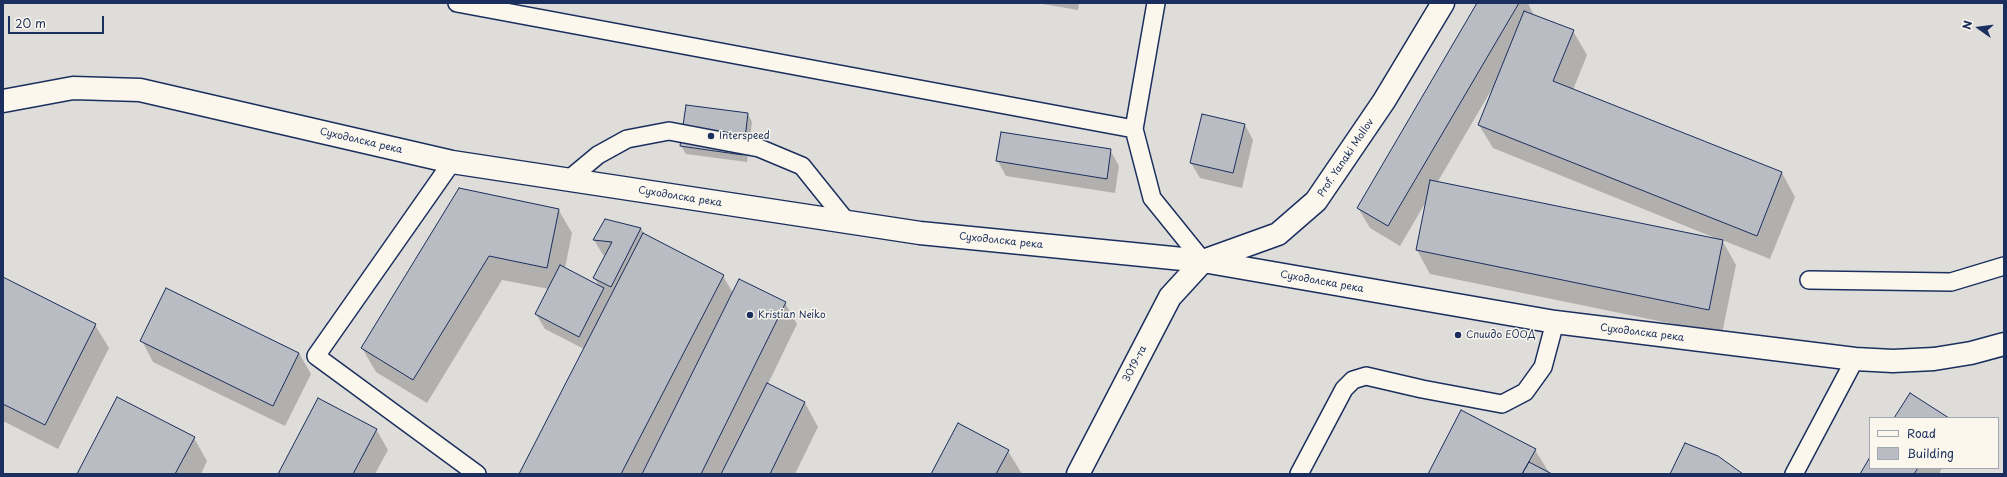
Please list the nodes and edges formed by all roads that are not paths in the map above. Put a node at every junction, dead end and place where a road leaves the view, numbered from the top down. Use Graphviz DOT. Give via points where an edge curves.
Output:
graph roads {
  1 [pos="457,3"];
  2 [pos="1156,3"];
  3 [pos="1443,3"];
  4 [pos="3,101"];
  5 [pos="1134,129"];
  6 [pos="452,162"];
  7 [pos="568,180"];
  8 [pos="847,222"];
  9 [pos="1203,261"];
  10 [pos="2004,266"];
  11 [pos="1809,280"];
  12 [pos="1555,322"];
  13 [pos="2004,344"];
  14 [pos="1855,359"];
  15 [pos="476,474"];
  16 [pos="1078,474"];
  17 [pos="1299,474"];
  18 [pos="1794,474"];
  1 -- 5 [label="lane"];
  2 -- 5 [label="lane"];
  3 -- 9 [label="street, Prof. Yanaki Mollov" via="1384,101 1316,201 1278,234"];
  4 -- 6 [label="street, Суходолска река" via="72,88 140,90"];
  5 -- 9 [label="lane" via="1152,198"];
  6 -- 7 [label="street, Суходолска река"];
  6 -- 15 [label="lane" via="316,356"];
  7 -- 8 [label="street, Суходолска река"];
  7 -- 8 [label="lane" via="598,155 627,138 669,131 759,148 802,166"];
  8 -- 9 [label="street, Суходолска река" via="920,233"];
  9 -- 12 [label="street, Суходолска река"];
  9 -- 16 [label="street, 3019-та" via="1170,297"];
  10 -- 11 [label="lane" via="1951,282"];
  12 -- 14 [label="street, Суходолска река"];
  12 -- 17 [label="lane" via="1543,367 1525,392 1502,404 1366,376 1353,380 1344,389"];
  13 -- 14 [label="street, Суходолска река" via="1934,359"];
  14 -- 18 [label="lane"];
}
